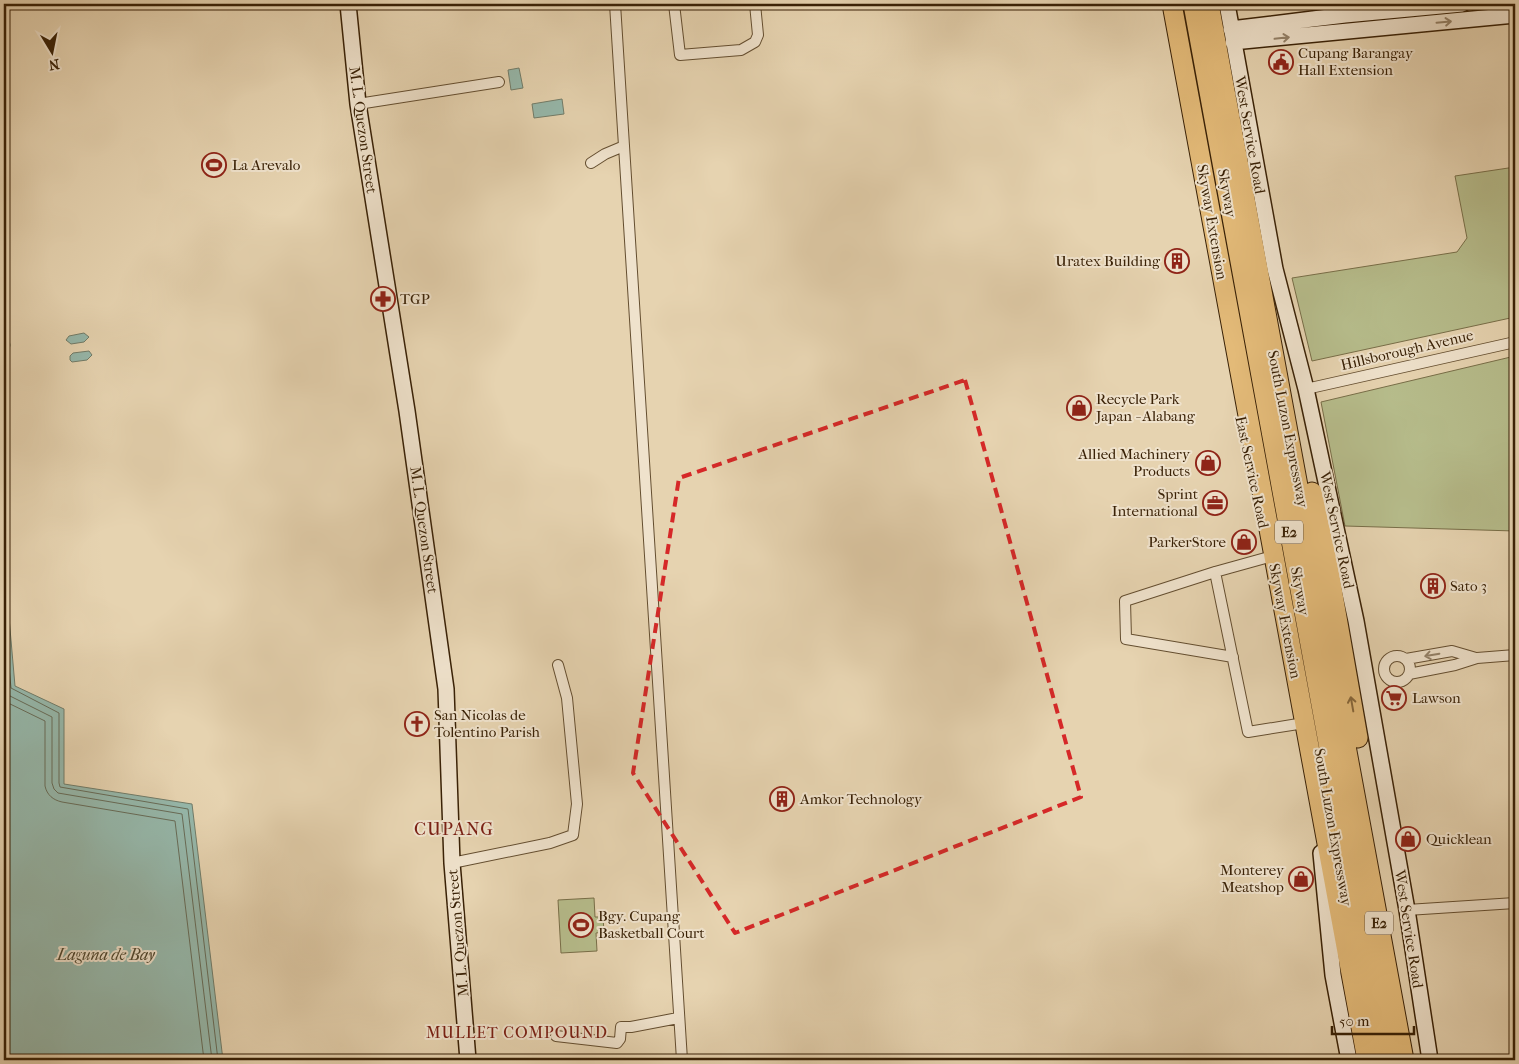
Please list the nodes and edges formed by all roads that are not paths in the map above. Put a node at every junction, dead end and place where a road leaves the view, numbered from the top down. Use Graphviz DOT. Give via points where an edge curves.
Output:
graph roads {
  1 [pos="348,4"];
  2 [pos="615,4"];
  3 [pos="674,4"];
  4 [pos="755,4"];
  5 [pos="1165,4"];
  6 [pos="1172,4"];
  7 [pos="1184,4"];
  8 [pos="1193,4"];
  9 [pos="1202,4"];
  10 [pos="1209,4"];
  11 [pos="1222,4"];
  12 [pos="1228,4"];
  13 [pos="1462,4"];
  14 [pos="1470,4"];
  15 [pos="1515,15"];
  16 [pos="1471,19"];
  17 [pos="1232,36"];
  18 [pos="499,82"];
  19 [pos="358,104"];
  20 [pos="624,146"];
  21 [pos="591,163"];
  22 [pos="1515,342"];
  23 [pos="1306,389"];
  24 [pos="1269,557"];
  25 [pos="1215,572"];
  26 [pos="1515,656"];
  27 [pos="1232,657"];
  28 [pos="1477,658"];
  29 [pos="1409,659"];
  30 [pos="558,665"];
  31 [pos="1384,671"];
  32 [pos="1409,674"];
  33 [pos="1366,675"];
  34 [pos="1298,724"];
  35 [pos="452,863"];
  36 [pos="1515,903"];
  37 [pos="1407,910"];
  38 [pos="678,1018"];
  39 [pos="556,1036"];
  40 [pos="468,1060"];
  41 [pos="682,1060"];
  42 [pos="1350,1060"];
  43 [pos="1367,1060"];
  44 [pos="1375,1060"];
  45 [pos="1386,1060"];
  46 [pos="1394,1060"];
  47 [pos="1404,1060"];
  48 [pos="1408,1060"];
  49 [pos="1430,1060"];
  1 -- 19 [label="main road, M. L. Quezon Street"];
  2 -- 20 [label="street"];
  3 -- 4 [label="street" via="680,55 741,50 755,42 758,35"];
  5 -- 24 [label="main road, East Service Road" via="1228,354"];
  6 -- 43 [label="highway, Skyway Extension / E2"];
  7 -- 44 [label="highway, South Luzon Expressway / E2"];
  8 -- 45 [label="highway, Skyway / E2"];
  9 -- 46 [label="highway, Skyway / E2"];
  10 -- 47 [label="highway, South Luzon Expressway / E2"];
  48 -- 11 [label="highway, E2, one-way" via="1398,961 1328,566 1292,397"];
  12 -- 17 [label="main road, West Service Road"];
  13 -- 17 [label="main road" via="1345,15"];
  14 -- 16 [label="main road"];
  15 -- 16 [label="main road"];
  17 -- 16 [label="main road, one-way"];
  17 -- 23 [label="main road, West Service Road" via="1275,269"];
  18 -- 19 [label="street"];
  19 -- 35 [label="main road, M. L. Quezon Street" via="407,411 446,689"];
  20 -- 21 [label="street"];
  20 -- 38 [label="street"];
  22 -- 23 [label="street, Hillsborough Avenue"];
  23 -- 33 [label="main road, West Service Road"];
  24 -- 25 [label="street"];
  24 -- 34 [label="main road, East Service Road"];
  25 -- 27 [label="street"];
  25 -- 27 [label="street" via="1124,601 1126,639"];
  26 -- 28 [label="street"];
  27 -- 34 [label="street" via="1248,732"];
  28 -- 29 [label="street, one-way" via="1452,651"];
  28 -- 32 [label="street"];
  29 -- 31 [label="street" via="1390,657"];
  29 -- 32 [label="street"];
  30 -- 35 [label="street" via="568,698 577,804 574,835"];
  31 -- 32 [label="street" via="1387,678 1394,681 1401,681"];
  31 -- 33 [label="street"];
  33 -- 37 [label="main road, West Service Road"];
  34 -- 42 [label="main road, East Service Road" via="1316,814 1333,976"];
  35 -- 40 [label="main road, M. L. Quezon Street"];
  36 -- 37 [label="street"];
  37 -- 49 [label="main road, West Service Road"];
  38 -- 39 [label="street" via="621,1027 619,1042 616,1043"];
  38 -- 41 [label="street"];
}
